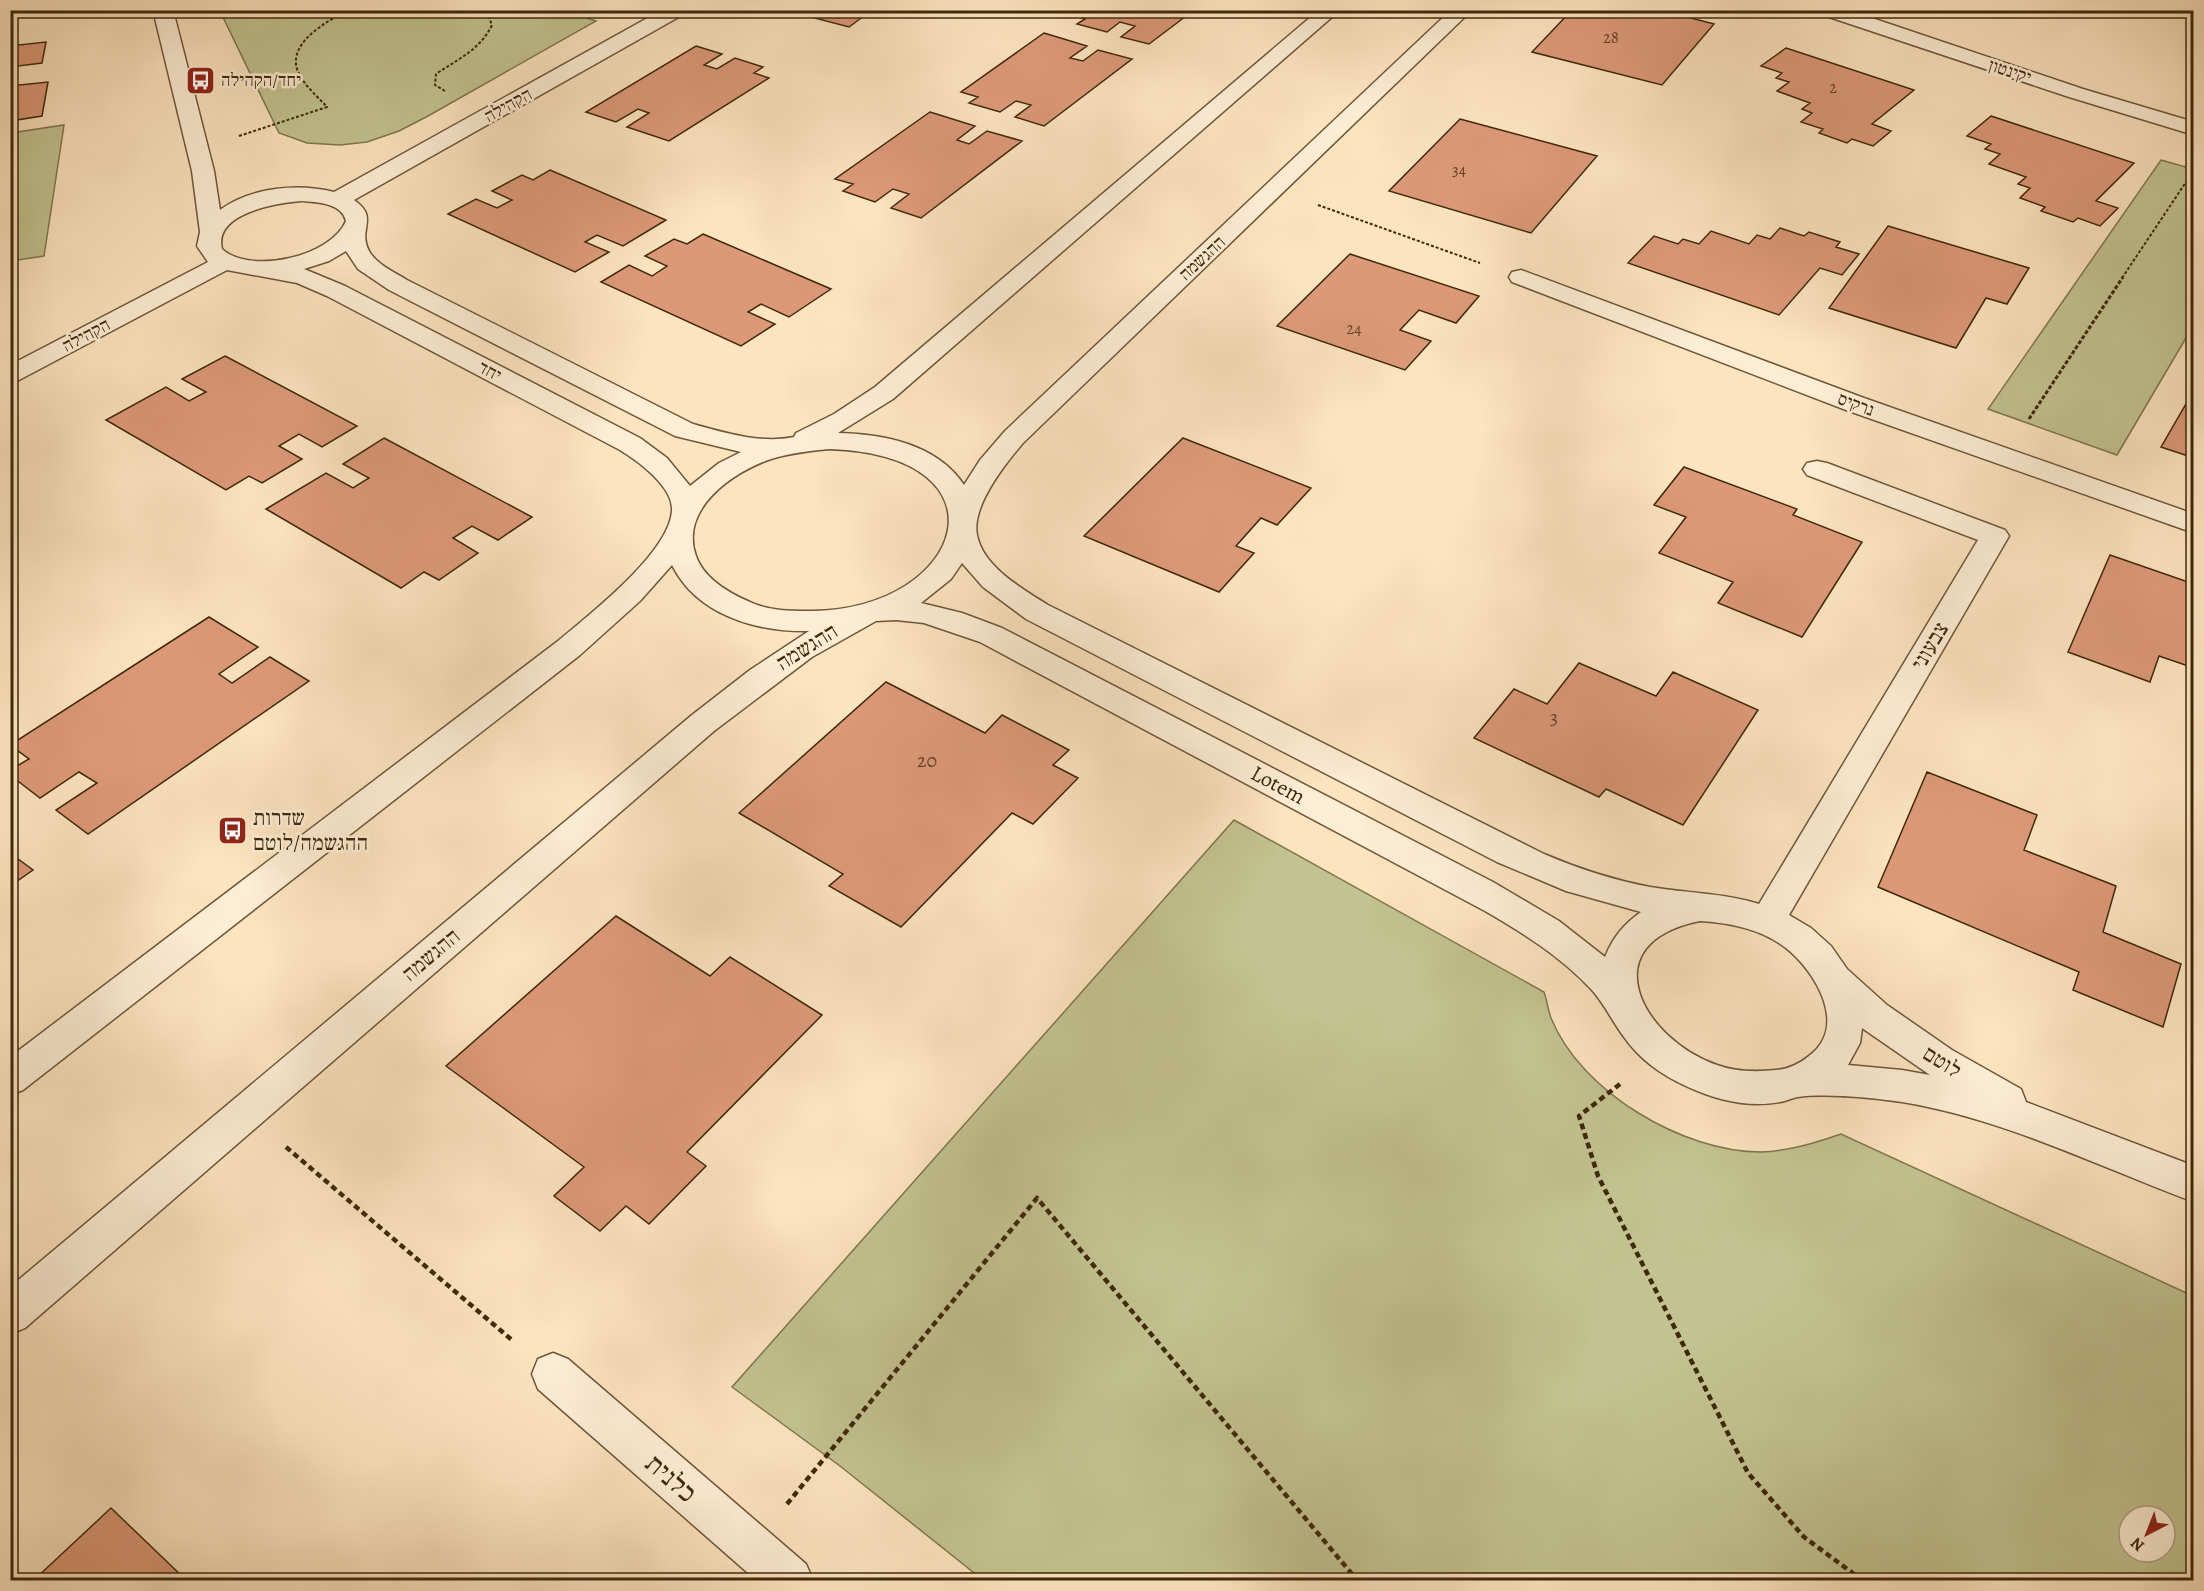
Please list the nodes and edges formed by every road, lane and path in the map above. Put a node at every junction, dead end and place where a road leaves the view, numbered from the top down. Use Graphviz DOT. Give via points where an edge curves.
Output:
graph roads {
  1 [pos="163,10"];
  2 [pos="349,10"];
  3 [pos="483,10"];
  4 [pos="677,10"];
  5 [pos="1331,10"];
  6 [pos="1463,10"];
  7 [pos="1827,10"];
  8 [pos="496,112"];
  9 [pos="2193,129"];
  10 [pos="200,161"];
  11 [pos="2193,170"];
  12 [pos="1275,189"];
  13 [pos="290,195"];
  14 [pos="339,199"];
  15 [pos="353,231"];
  16 [pos="212,232"];
  17 [pos="225,262"];
  18 [pos="264,268"];
  19 [pos="1521,278"];
  20 [pos="10,375"];
  21 [pos="783,447"];
  22 [pos="2004,458"];
  23 [pos="1817,469"];
  24 [pos="683,521"];
  25 [pos="2193,524"];
  26 [pos="963,529"];
  27 [pos="874,612"];
  28 [pos="1700,907"];
  29 [pos="1768,920"];
  30 [pos="1833,976"];
  31 [pos="1637,1026"];
  32 [pos="1661,1052"];
  33 [pos="10,1079"];
  34 [pos="1798,1081"];
  35 [pos="246,1113"];
  36 [pos="2064,1131"];
  37 [pos="2193,1184"];
  38 [pos="10,1314"];
  39 [pos="553,1374"];
  40 [pos="752,1547"];
  41 [pos="790,1581"];
  42 [pos="1357,1581"];
  43 [pos="1862,1581"];
  1 -- 10 [label="street"];
  2 -- 10 [label="path" via="315,31 298,49 295,64 301,78 327,107"];
  3 -- 8 [label="path" via="492,24 487,39 436,74 435,85"];
  4 -- 8 [label="street, הקהילה"];
  5 -- 21 [label="street" via="884,393 831,426"];
  6 -- 12 [label="street, ההגשמה"];
  7 -- 9 [label="street, יקינטון"];
  8 -- 14 [label="street, הקהילה"];
  10 -- 13 [label="street" via="229,186"];
  10 -- 16 [label="street"];
  11 -- 22 [label="path"];
  12 -- 19 [label="path"];
  12 -- 26 [label="street, ההגשמה" via="999,452 966,508"];
  13 -- 14 [label="street"];
  13 -- 16 [label="street" via="257,201 236,210"];
  14 -- 15 [label="street, יחד" via="355,212"];
  15 -- 18 [label="street" via="340,245 322,255"];
  15 -- 21 [label="street, יחד" via="354,244 373,270 684,430 727,442"];
  16 -- 17 [label="street" via="210,249"];
  17 -- 18 [label="street"];
  17 -- 20 [label="street, הקהילה"];
  18 -- 24 [label="street, יחד" via="305,277 336,291 630,444 655,461 673,480 685,502"];
  19 -- 22 [label="street, נרקיס"];
  21 -- 24 [label="street" via="730,468 701,491"];
  21 -- 26 [label="street, Lotem" via="850,441 908,454 950,483 962,508"];
  22 -- 25 [label="street, נרקיס"];
  23 -- 29 [label="street, צבעוני" via="1995,536"];
  24 -- 27 [label="street, יחד" via="682,559 688,572 705,591 729,606 748,614 792,621 838,620"];
  24 -- 33 [label="street" via="669,550 636,588 569,648"];
  26 -- 27 [label="street, ההגשמה" via="949,563 936,577 921,590"];
  26 -- 28 [label="street, Lotem" via="968,551 979,566 1037,612 1566,879 1661,903"];
  27 -- 31 [label="street, Lotem" via="905,609 931,614 991,635 1481,892 1579,957 1605,980"];
  27 -- 35 [label="street, ההגשמה" via="806,646 736,696"];
  28 -- 29 [label="street" via="1733,910"];
  28 -- 31 [label="street" via="1656,918 1634,934 1627,946 1620,984 1622,998"];
  29 -- 30 [label="street" via="1800,939"];
  30 -- 34 [label="street" via="1845,1003 1842,1044 1825,1067"];
  30 -- 36 [label="street, לוטם" via="1855,1001 1918,1048"];
  31 -- 32 [label="street"];
  32 -- 34 [label="street" via="1694,1072 1729,1085 1766,1088"];
  32 -- 43 [label="path" via="1579,1116 1598,1176 1748,1473 1804,1537"];
  34 -- 36 [label="street, לוטם" via="1849,1079 1900,1086 1981,1105"];
  35 -- 38 [label="street, ההגשמה"];
  35 -- 39 [label="path"];
  36 -- 37 [label="street, לוטם"];
  39 -- 40 [label="street, כלנית"];
  40 -- 41 [label="street, כלנית"];
  40 -- 42 [label="path" via="1037,1198"];
}
